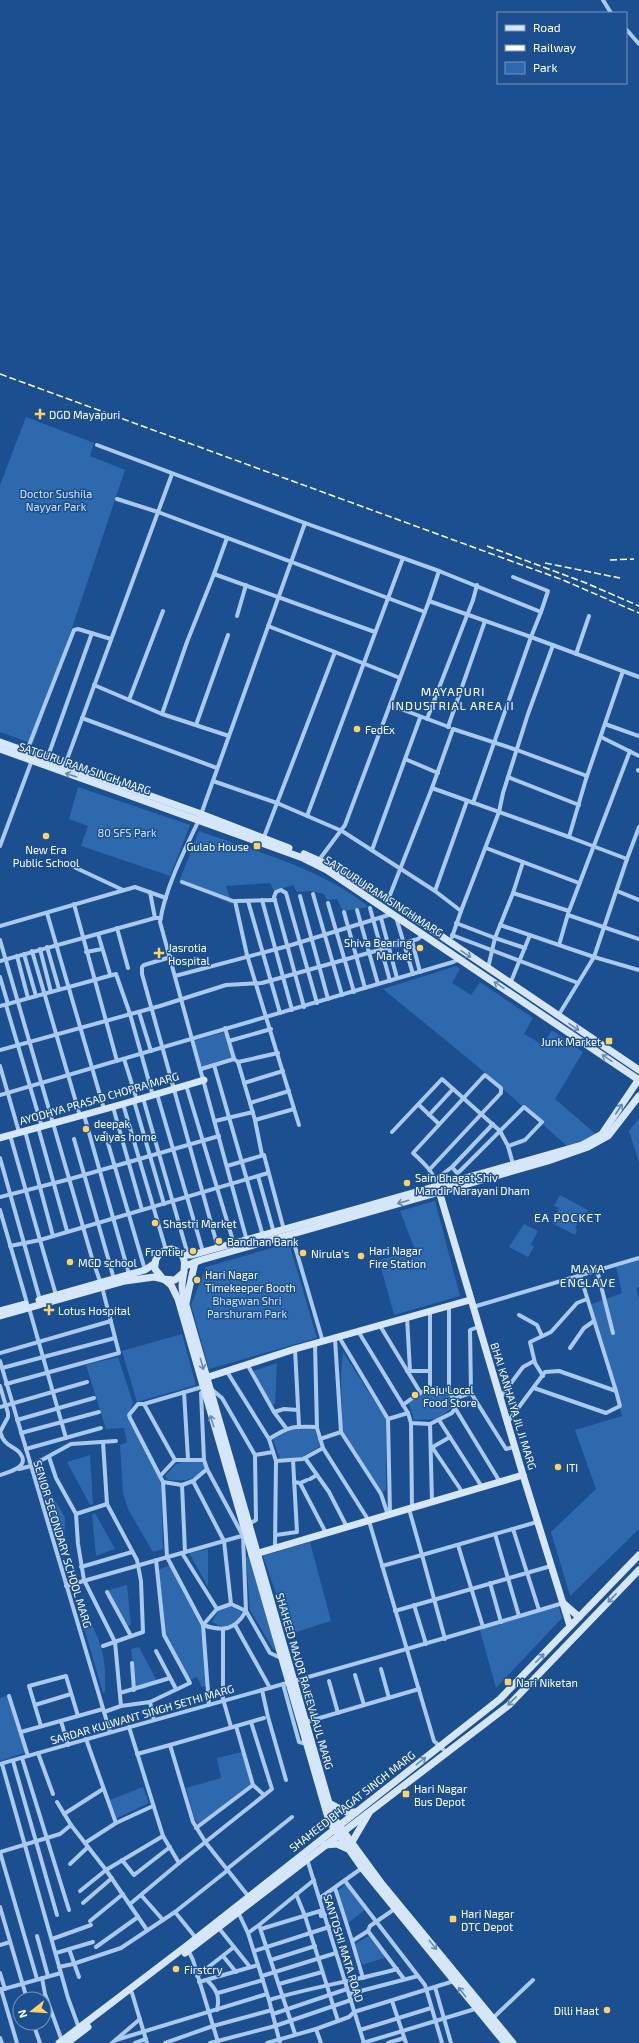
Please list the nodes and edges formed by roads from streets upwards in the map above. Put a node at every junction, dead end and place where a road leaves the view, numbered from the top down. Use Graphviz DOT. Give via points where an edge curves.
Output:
graph roads {
  1 [pos="603,0"];
  2 [pos="610,12"];
  3 [pos="627,30"];
  4 [pos="639,44"];
  5 [pos="97,445"];
  6 [pos="172,474"];
  7 [pos="117,499"];
  8 [pos="158,512"];
  9 [pos="305,523"];
  10 [pos="227,538"];
  11 [pos="403,558"];
  12 [pos="291,562"];
  13 [pos="439,571"];
  14 [pos="214,574"];
  15 [pos="513,577"];
  16 [pos="246,585"];
  17 [pos="477,585"];
  18 [pos="278,596"];
  19 [pos="389,599"];
  20 [pos="429,601"];
  21 [pos="162,611"];
  22 [pos="425,612"];
  23 [pos="541,612"];
  24 [pos="466,614"];
  25 [pos="237,616"];
  26 [pos="589,616"];
  27 [pos="485,621"];
  28 [pos="268,626"];
  29 [pos="375,632"];
  30 [pos="92,633"];
  31 [pos="228,635"];
  32 [pos="531,637"];
  33 [pos="111,639"];
  34 [pos="554,645"];
  35 [pos="335,652"];
  36 [pos="576,654"];
  37 [pos="365,664"];
  38 [pos="623,671"];
  39 [pos="639,677"];
  40 [pos="400,678"];
  41 [pos="94,685"];
  42 [pos="130,700"];
  43 [pos="390,705"];
  44 [pos="162,714"];
  45 [pos="82,718"];
  46 [pos="420,718"];
  47 [pos="427,719"];
  48 [pos="605,724"];
  49 [pos="196,725"];
  50 [pos="450,728"];
  51 [pos="229,736"];
  52 [pos="639,736"];
  53 [pos="601,737"];
  54 [pos="0,742"];
  55 [pos="494,742"];
  56 [pos="0,749"];
  57 [pos="517,750"];
  58 [pos="630,751"];
  59 [pos="639,756"];
  60 [pos="29,757"];
  61 [pos="47,759"];
  62 [pos="405,759"];
  63 [pos="65,765"];
  64 [pos="218,768"];
  65 [pos="438,773"];
  66 [pos="587,776"];
  67 [pos="508,777"];
  68 [pos="213,781"];
  69 [pos="432,788"];
  70 [pos="467,801"];
  71 [pos="277,803"];
  72 [pos="473,803"];
  73 [pos="579,805"];
  74 [pos="498,812"];
  75 [pos="307,816"];
  76 [pos="200,817"];
  77 [pos="639,827"];
  78 [pos="342,831"];
  79 [pos="569,837"];
  80 [pos="264,838"];
  81 [pos="0,846"];
  82 [pos="594,846"];
  83 [pos="486,848"];
  84 [pos="372,850"];
  85 [pos="627,859"];
  86 [pos="320,860"];
  87 [pos="523,862"];
  88 [pos="74,868"];
  89 [pos="401,870"];
  90 [pos="174,879"];
  91 [pos="579,883"];
  92 [pos="123,890"];
  93 [pos="434,891"];
  94 [pos="617,891"];
  95 [pos="150,892"];
  96 [pos="512,893"];
  97 [pos="313,894"];
  98 [pos="300,896"];
  99 [pos="166,898"];
  100 [pos="262,900"];
  101 [pos="275,900"];
  102 [pos="388,900"];
  103 [pos="639,900"];
  104 [pos="233,901"];
  105 [pos="248,901"];
  106 [pos="328,903"];
  107 [pos="74,904"];
  108 [pos="370,908"];
  109 [pos="357,910"];
  110 [pos="461,911"];
  111 [pos="344,912"];
  112 [pos="46,913"];
  113 [pos="569,913"];
  114 [pos="394,915"];
  115 [pos="155,918"];
  116 [pos="161,918"];
  117 [pos="381,918"];
  118 [pos="373,920"];
  119 [pos="456,923"];
  120 [pos="360,924"];
  121 [pos="500,925"];
  122 [pos="0,926"];
  123 [pos="605,927"];
  124 [pos="116,928"];
  125 [pos="349,928"];
  126 [pos="336,931"];
  127 [pos="98,934"];
  128 [pos="324,934"];
  129 [pos="424,934"];
  130 [pos="452,935"];
  131 [pos="530,935"];
  132 [pos="83,938"];
  133 [pos="312,938"];
  134 [pos="495,938"];
  135 [pos="639,939"];
  136 [pos="0,940"];
  137 [pos="412,941"];
  138 [pos="300,942"];
  139 [pos="404,943"];
  140 [pos="55,944"];
  141 [pos="450,944"];
  142 [pos="559,945"];
  143 [pos="288,946"];
  144 [pos="47,947"];
  145 [pos="389,947"];
  146 [pos="525,948"];
  147 [pos="40,949"];
  148 [pos="102,949"];
  149 [pos="276,949"];
  150 [pos="381,949"];
  151 [pos="492,949"];
  152 [pos="32,951"];
  153 [pos="86,952"];
  154 [pos="263,952"];
  155 [pos="369,953"];
  156 [pos="24,954"];
  157 [pos="247,955"];
  158 [pos="16,956"];
  159 [pos="357,956"];
  160 [pos="171,957"];
  161 [pos="594,958"];
  162 [pos="5,959"];
  163 [pos="344,959"];
  164 [pos="460,959"];
  165 [pos="520,960"];
  166 [pos="0,961"];
  167 [pos="332,963"];
  168 [pos="320,966"];
  169 [pos="128,968"];
  170 [pos="487,969"];
  171 [pos="308,970"];
  172 [pos="639,970"];
  173 [pos="420,972"];
  174 [pos="110,974"];
  175 [pos="296,974"];
  176 [pos="413,974"];
  177 [pos="0,976"];
  178 [pos="175,976"];
  179 [pos="283,977"];
  180 [pos="398,978"];
  181 [pos="94,979"];
  182 [pos="270,980"];
  183 [pos="390,981"];
  184 [pos="256,983"];
  185 [pos="578,983"];
  186 [pos="378,984"];
  187 [pos="510,984"];
  188 [pos="68,987"];
  189 [pos="365,988"];
  190 [pos="59,989"];
  191 [pos="51,992"];
  192 [pos="354,992"];
  193 [pos="43,994"];
  194 [pos="342,995"];
  195 [pos="36,996"];
  196 [pos="28,998"];
  197 [pos="328,999"];
  198 [pos="181,1000"];
  199 [pos="18,1001"];
  200 [pos="317,1003"];
  201 [pos="7,1004"];
  202 [pos="0,1006"];
  203 [pos="304,1007"];
  204 [pos="152,1008"];
  205 [pos="292,1010"];
  206 [pos="139,1012"];
  207 [pos="280,1013"];
  208 [pos="130,1014"];
  209 [pos="267,1016"];
  210 [pos="558,1016"];
  211 [pos="105,1021"];
  212 [pos="225,1028"];
  213 [pos="80,1029"];
  214 [pos="271,1029"];
  215 [pos="56,1035"];
  216 [pos="191,1039"];
  217 [pos="229,1041"];
  218 [pos="30,1042"];
  219 [pos="17,1046"];
  220 [pos="163,1048"];
  221 [pos="0,1050"];
  222 [pos="151,1051"];
  223 [pos="278,1053"];
  224 [pos="141,1055"];
  225 [pos="124,1059"];
  226 [pos="236,1060"];
  227 [pos="117,1061"];
  228 [pos="214,1065"];
  229 [pos="0,1066"];
  230 [pos="92,1068"];
  231 [pos="201,1070"];
  232 [pos="639,1070"];
  233 [pos="283,1071"];
  234 [pos="68,1076"];
  235 [pos="204,1080"];
  236 [pos="639,1080"];
  237 [pos="244,1082"];
  238 [pos="41,1084"];
  239 [pos="186,1085"];
  240 [pos="29,1087"];
  241 [pos="173,1089"];
  242 [pos="453,1089"];
  243 [pos="289,1091"];
  244 [pos="7,1093"];
  245 [pos="0,1095"];
  246 [pos="155,1095"];
  247 [pos="463,1098"];
  248 [pos="138,1100"];
  249 [pos="637,1100"];
  250 [pos="250,1102"];
  251 [pos="123,1104"];
  252 [pos="419,1105"];
  253 [pos="113,1107"];
  254 [pos="104,1109"];
  255 [pos="294,1109"];
  256 [pos="253,1112"];
  257 [pos="482,1114"];
  258 [pos="429,1115"];
  259 [pos="82,1116"];
  260 [pos="229,1118"];
  261 [pos="255,1120"];
  262 [pos="214,1121"];
  263 [pos="53,1124"];
  264 [pos="439,1124"];
  265 [pos="493,1124"];
  266 [pos="299,1125"];
  267 [pos="40,1127"];
  268 [pos="500,1131"];
  269 [pos="22,1132"];
  270 [pos="392,1132"];
  271 [pos="105,1133"];
  272 [pos="10,1135"];
  273 [pos="219,1136"];
  274 [pos="0,1138"];
  275 [pos="74,1139"];
  276 [pos="202,1141"];
  277 [pos="189,1145"];
  278 [pos="508,1146"];
  279 [pos="174,1149"];
  280 [pos="160,1153"];
  281 [pos="150,1155"];
  282 [pos="262,1155"];
  283 [pos="0,1158"];
  284 [pos="139,1158"];
  285 [pos="242,1161"];
  286 [pos="128,1162"];
  287 [pos="513,1164"];
  288 [pos="114,1166"];
  289 [pos="227,1166"];
  290 [pos="452,1167"];
  291 [pos="430,1169"];
  292 [pos="100,1170"];
  293 [pos="268,1173"];
  294 [pos="85,1175"];
  295 [pos="258,1176"];
  296 [pos="70,1179"];
  297 [pos="247,1180"];
  298 [pos="53,1183"];
  299 [pos="232,1184"];
  300 [pos="438,1185"];
  301 [pos="40,1186"];
  302 [pos="217,1188"];
  303 [pos="26,1189"];
  304 [pos="202,1193"];
  305 [pos="10,1194"];
  306 [pos="0,1197"];
  307 [pos="187,1197"];
  308 [pos="173,1200"];
  309 [pos="164,1204"];
  310 [pos="154,1207"];
  311 [pos="0,1210"];
  312 [pos="142,1210"];
  313 [pos="128,1214"];
  314 [pos="113,1218"];
  315 [pos="99,1222"];
  316 [pos="83,1227"];
  317 [pos="67,1231"];
  318 [pos="288,1231"];
  319 [pos="274,1233"];
  320 [pos="54,1236"];
  321 [pos="263,1236"];
  322 [pos="40,1240"];
  323 [pos="247,1241"];
  324 [pos="24,1243"];
  325 [pos="234,1244"];
  326 [pos="10,1246"];
  327 [pos="218,1248"];
  328 [pos="166,1250"];
  329 [pos="203,1252"];
  330 [pos="185,1255"];
  331 [pos="639,1258"];
  332 [pos="195,1262"];
  333 [pos="155,1263"];
  334 [pos="184,1269"];
  335 [pos="145,1270"];
  336 [pos="596,1270"];
  337 [pos="129,1274"];
  338 [pos="580,1275"];
  339 [pos="114,1279"];
  340 [pos="164,1279"];
  341 [pos="101,1285"];
  342 [pos="56,1295"];
  343 [pos="587,1299"];
  344 [pos="40,1300"];
  345 [pos="471,1303"];
  346 [pos="449,1305"];
  347 [pos="28,1306"];
  348 [pos="186,1307"];
  349 [pos="430,1310"];
  350 [pos="0,1311"];
  351 [pos="519,1315"];
  352 [pos="0,1316"];
  353 [pos="407,1317"];
  354 [pos="111,1321"];
  355 [pos="594,1321"];
  356 [pos="379,1324"];
  357 [pos="478,1327"];
  358 [pos="358,1331"];
  359 [pos="613,1333"];
  360 [pos="542,1336"];
  361 [pos="115,1338"];
  362 [pos="337,1338"];
  363 [pos="38,1342"];
  364 [pos="323,1342"];
  365 [pos="315,1344"];
  366 [pos="570,1348"];
  367 [pos="295,1349"];
  368 [pos="0,1353"];
  369 [pos="43,1358"];
  370 [pos="0,1360"];
  371 [pos="534,1360"];
  372 [pos="247,1363"];
  373 [pos="2,1368"];
  374 [pos="226,1370"];
  375 [pos="408,1371"];
  376 [pos="430,1371"];
  377 [pos="47,1373"];
  378 [pos="543,1376"];
  379 [pos="87,1382"];
  380 [pos="6,1384"];
  381 [pos="204,1385"];
  382 [pos="430,1388"];
  383 [pos="534,1388"];
  384 [pos="0,1389"];
  385 [pos="449,1390"];
  386 [pos="616,1391"];
  387 [pos="53,1392"];
  388 [pos="184,1392"];
  389 [pos="420,1392"];
  390 [pos="471,1393"];
  391 [pos="94,1398"];
  392 [pos="453,1399"];
  393 [pos="500,1399"];
  394 [pos="12,1403"];
  395 [pos="144,1404"];
  396 [pos="403,1405"];
  397 [pos="6,1406"];
  398 [pos="0,1407"];
  399 [pos="57,1408"];
  400 [pos="455,1408"];
  401 [pos="298,1410"];
  402 [pos="99,1412"];
  403 [pos="274,1412"];
  404 [pos="408,1413"];
  405 [pos="388,1419"];
  406 [pos="17,1420"];
  407 [pos="439,1420"];
  408 [pos="61,1422"];
  409 [pos="411,1423"];
  410 [pos="507,1423"];
  411 [pos="430,1424"];
  412 [pos="299,1426"];
  413 [pos="317,1427"];
  414 [pos="101,1428"];
  415 [pos="286,1428"];
  416 [pos="341,1432"];
  417 [pos="21,1433"];
  418 [pos="66,1438"];
  419 [pos="320,1438"];
  420 [pos="450,1438"];
  421 [pos="269,1439"];
  422 [pos="116,1441"];
  423 [pos="103,1442"];
  424 [pos="431,1447"];
  425 [pos="514,1447"];
  426 [pos="323,1448"];
  427 [pos="26,1449"];
  428 [pos="273,1452"];
  429 [pos="256,1455"];
  430 [pos="49,1457"];
  431 [pos="305,1458"];
  432 [pos="188,1459"];
  433 [pos="175,1460"];
  434 [pos="204,1460"];
  435 [pos="293,1460"];
  436 [pos="276,1461"];
  437 [pos="31,1466"];
  438 [pos="207,1469"];
  439 [pos="18,1470"];
  440 [pos="0,1475"];
  441 [pos="161,1475"];
  442 [pos="317,1475"];
  443 [pos="523,1475"];
  444 [pos="193,1481"];
  445 [pos="163,1482"];
  446 [pos="294,1482"];
  447 [pos="500,1482"];
  448 [pos="300,1483"];
  449 [pos="182,1485"];
  450 [pos="482,1487"];
  451 [pos="463,1493"];
  452 [pos="432,1502"];
  453 [pos="107,1504"];
  454 [pos="410,1508"];
  455 [pos="76,1514"];
  456 [pos="389,1514"];
  457 [pos="369,1520"];
  458 [pos="537,1522"];
  459 [pos="249,1524"];
  460 [pos="347,1527"];
  461 [pos="513,1529"];
  462 [pos="326,1533"];
  463 [pos="247,1534"];
  464 [pos="495,1534"];
  465 [pos="276,1535"];
  466 [pos="224,1541"];
  467 [pos="458,1544"];
  468 [pos="275,1548"];
  469 [pos="132,1552"];
  470 [pos="184,1553"];
  471 [pos="254,1554"];
  472 [pos="422,1555"];
  473 [pos="639,1555"];
  474 [pos="167,1557"];
  475 [pos="156,1560"];
  476 [pos="138,1565"];
  477 [pos="382,1566"];
  478 [pos="551,1566"];
  479 [pos="81,1567"];
  480 [pos="639,1570"];
  481 [pos="527,1573"];
  482 [pos="508,1578"];
  483 [pos="84,1580"];
  484 [pos="490,1584"];
  485 [pos="66,1586"];
  486 [pos="472,1589"];
  487 [pos="107,1592"];
  488 [pos="435,1599"];
  489 [pos="563,1603"];
  490 [pos="231,1604"];
  491 [pos="414,1605"];
  492 [pos="217,1609"];
  493 [pos="539,1610"];
  494 [pos="246,1611"];
  495 [pos="396,1611"];
  496 [pos="519,1616"];
  497 [pos="579,1617"];
  498 [pos="501,1622"];
  499 [pos="203,1625"];
  500 [pos="235,1625"];
  501 [pos="570,1626"];
  502 [pos="483,1627"];
  503 [pos="223,1629"];
  504 [pos="132,1636"];
  505 [pos="445,1639"];
  506 [pos="115,1642"];
  507 [pos="426,1644"];
  508 [pos="103,1646"];
  509 [pos="407,1650"];
  510 [pos="156,1651"];
  511 [pos="281,1658"];
  512 [pos="132,1663"];
  513 [pos="381,1669"];
  514 [pos="356,1675"];
  515 [pos="170,1678"];
  516 [pos="329,1681"];
  517 [pos="289,1683"];
  518 [pos="304,1686"];
  519 [pos="270,1688"];
  520 [pos="419,1689"];
  521 [pos="134,1690"];
  522 [pos="176,1690"];
  523 [pos="262,1690"];
  524 [pos="120,1693"];
  525 [pos="71,1694"];
  526 [pos="10,1696"];
  527 [pos="389,1698"];
  528 [pos="224,1699"];
  529 [pos="150,1702"];
  530 [pos="209,1704"];
  531 [pos="35,1705"];
  532 [pos="364,1705"];
  533 [pos="121,1706"];
  534 [pos="104,1711"];
  535 [pos="338,1713"];
  536 [pos="78,1716"];
  537 [pos="264,1718"];
  538 [pos="154,1720"];
  539 [pos="314,1720"];
  540 [pos="61,1721"];
  541 [pos="251,1722"];
  542 [pos="306,1722"];
  543 [pos="41,1726"];
  544 [pos="236,1726"];
  545 [pos="129,1727"];
  546 [pos="231,1727"];
  547 [pos="21,1732"];
  548 [pos="110,1732"];
  549 [pos="86,1739"];
  550 [pos="68,1745"];
  551 [pos="170,1745"];
  552 [pos="439,1747"];
  553 [pos="446,1752"];
  554 [pos="38,1753"];
  555 [pos="137,1754"];
  556 [pos="28,1756"];
  557 [pos="22,1758"];
  558 [pos="13,1760"];
  559 [pos="1,1764"];
  560 [pos="286,1780"];
  561 [pos="253,1784"];
  562 [pos="103,1789"];
  563 [pos="383,1790"];
  564 [pos="53,1794"];
  565 [pos="264,1795"];
  566 [pos="390,1796"];
  567 [pos="57,1802"];
  568 [pos="329,1803"];
  569 [pos="153,1806"];
  570 [pos="370,1811"];
  571 [pos="356,1812"];
  572 [pos="64,1814"];
  573 [pos="292,1817"];
  574 [pos="328,1818"];
  575 [pos="116,1823"];
  576 [pos="71,1826"];
  577 [pos="196,1828"];
  578 [pos="339,1830"];
  579 [pos="163,1836"];
  580 [pos="46,1839"];
  581 [pos="37,1842"];
  582 [pos="323,1842"];
  583 [pos="352,1842"];
  584 [pos="206,1843"];
  585 [pos="25,1845"];
  586 [pos="87,1845"];
  587 [pos="170,1847"];
  588 [pos="350,1850"];
  589 [pos="0,1852"];
  590 [pos="307,1859"];
  591 [pos="122,1860"];
  592 [pos="179,1863"];
  593 [pos="70,1864"];
  594 [pos="362,1868"];
  595 [pos="227,1869"];
  596 [pos="106,1870"];
  597 [pos="112,1878"];
  598 [pos="314,1880"];
  599 [pos="345,1881"];
  600 [pos="335,1888"];
  601 [pos="80,1891"];
  602 [pos="123,1894"];
  603 [pos="296,1894"];
  604 [pos="142,1895"];
  605 [pos="249,1897"];
  606 [pos="320,1898"];
  607 [pos="83,1903"];
  608 [pos="130,1904"];
  609 [pos="0,1907"];
  610 [pos="396,1908"];
  611 [pos="69,1910"];
  612 [pos="175,1912"];
  613 [pos="238,1912"];
  614 [pos="57,1915"];
  615 [pos="325,1915"];
  616 [pos="138,1916"];
  617 [pos="305,1916"];
  618 [pos="163,1920"];
  619 [pos="376,1922"];
  620 [pos="6,1927"];
  621 [pos="218,1927"];
  622 [pos="260,1927"];
  623 [pos="329,1927"];
  624 [pos="0,1928"];
  625 [pos="147,1930"];
  626 [pos="368,1931"];
  627 [pos="248,1933"];
  628 [pos="310,1933"];
  629 [pos="37,1936"];
  630 [pos="196,1938"];
  631 [pos="52,1939"];
  632 [pos="352,1941"];
  633 [pos="10,1942"];
  634 [pos="93,1942"];
  635 [pos="0,1945"];
  636 [pos="315,1946"];
  637 [pos="96,1947"];
  638 [pos="234,1947"];
  639 [pos="267,1947"];
  640 [pos="187,1948"];
  641 [pos="69,1949"];
  642 [pos="254,1951"];
  643 [pos="56,1953"];
  644 [pos="336,1953"];
  645 [pos="223,1956"];
  646 [pos="318,1959"];
  647 [pos="271,1960"];
  648 [pos="73,1964"];
  649 [pos="258,1965"];
  650 [pos="59,1966"];
  651 [pos="250,1967"];
  652 [pos="397,1969"];
  653 [pos="236,1972"];
  654 [pos="275,1972"];
  655 [pos="322,1972"];
  656 [pos="0,1973"];
  657 [pos="61,1973"];
  658 [pos="48,1976"];
  659 [pos="198,1976"];
  660 [pos="418,1976"];
  661 [pos="79,1977"];
  662 [pos="42,1978"];
  663 [pos="262,1978"];
  664 [pos="363,1978"];
  665 [pos="36,1979"];
  666 [pos="404,1979"];
  667 [pos="207,1980"];
  668 [pos="533,1980"];
  669 [pos="344,1981"];
  670 [pos="454,1981"];
  671 [pos="200,1982"];
  672 [pos="22,1984"];
  673 [pos="278,1984"];
  674 [pos="326,1985"];
  675 [pos="435,1987"];
  676 [pos="2,1989"];
  677 [pos="426,1990"];
  678 [pos="24,1991"];
  679 [pos="348,1992"];
  680 [pos="132,1993"];
  681 [pos="218,1993"];
  682 [pos="267,1994"];
  683 [pos="329,1995"];
  684 [pos="282,1996"];
  685 [pos="270,2000"];
  686 [pos="351,2000"];
  687 [pos="392,2001"];
  688 [pos="334,2007"];
  689 [pos="431,2008"];
  690 [pos="475,2008"];
  691 [pos="287,2009"];
  692 [pos="217,2010"];
  693 [pos="208,2012"];
  694 [pos="272,2012"];
  695 [pos="354,2012"];
  696 [pos="444,2018"];
  697 [pos="493,2018"];
  698 [pos="140,2019"];
  699 [pos="398,2019"];
  700 [pos="291,2020"];
  701 [pos="338,2021"];
  702 [pos="436,2021"];
  703 [pos="212,2026"];
  704 [pos="275,2026"];
  705 [pos="79,2028"];
  706 [pos="316,2029"];
  707 [pos="144,2030"];
  708 [pos="360,2030"];
  709 [pos="36,2031"];
  710 [pos="402,2031"];
  711 [pos="295,2034"];
  712 [pos="0,2038"];
  713 [pos="404,2038"];
  714 [pos="116,2040"];
  715 [pos="147,2041"];
  716 [pos="279,2041"];
  717 [pos="62,2042"];
  718 [pos="217,2042"];
  719 [pos="2,2043"];
  720 [pos="17,2043"];
  721 [pos="40,2043"];
  722 [pos="112,2043"];
  723 [pos="135,2043"];
  724 [pos="165,2043"];
  725 [pos="210,2043"];
  726 [pos="267,2043"];
  727 [pos="321,2043"];
  728 [pos="364,2043"];
  729 [pos="388,2043"];
  730 [pos="406,2043"];
  731 [pos="442,2043"];
  732 [pos="452,2043"];
  733 [pos="505,2043"];
  734 [pos="513,2043"];
  1 -- 2 [label="street"];
  3 -- 4 [label="street"];
  5 -- 6 [label="street"];
  6 -- 8 [label="street"];
  6 -- 9 [label="street"];
  7 -- 8 [label="street"];
  8 -- 10 [label="street"];
  8 -- 33 [label="street"];
  9 -- 11 [label="street"];
  9 -- 12 [label="street"];
  10 -- 12 [label="street"];
  10 -- 14 [label="street"];
  11 -- 13 [label="street"];
  11 -- 19 [label="street"];
  12 -- 18 [label="street"];
  12 -- 19 [label="street"];
  13 -- 17 [label="street"];
  13 -- 20 [label="street"];
  14 -- 16 [label="street"];
  14 -- 44 [label="street"];
  15 -- 23 [label="street" via="548,591"];
  16 -- 18 [label="street"];
  16 -- 25 [label="street"];
  17 -- 23 [label="street"];
  17 -- 24 [label="street"];
  18 -- 28 [label="street"];
  18 -- 29 [label="street"];
  19 -- 22 [label="street"];
  19 -- 29 [label="street"];
  20 -- 22 [label="street"];
  20 -- 24 [label="street"];
  21 -- 42 [label="street"];
  22 -- 40 [label="street"];
  23 -- 32 [label="street"];
  24 -- 27 [label="street"];
  24 -- 47 [label="street"];
  26 -- 36 [label="street"];
  27 -- 32 [label="street"];
  27 -- 50 [label="street"];
  28 -- 35 [label="street"];
  28 -- 51 [label="street"];
  29 -- 37 [label="street"];
  30 -- 33 [label="street"];
  30 -- 60 [label="street" via="74,630"];
  30 -- 61 [label="street"];
  31 -- 49 [label="street"];
  32 -- 34 [label="street"];
  32 -- 55 [label="street"];
  33 -- 41 [label="street"];
  34 -- 36 [label="street"];
  34 -- 57 [label="street"];
  35 -- 37 [label="street"];
  35 -- 71 [label="street"];
  36 -- 38 [label="street"];
  37 -- 40 [label="street"];
  37 -- 75 [label="street"];
  38 -- 39 [label="street"];
  38 -- 48 [label="street"];
  40 -- 43 [label="street"];
  41 -- 42 [label="street"];
  41 -- 45 [label="street"];
  42 -- 44 [label="street"];
  43 -- 46 [label="street"];
  43 -- 78 [label="street"];
  44 -- 49 [label="street"];
  45 -- 63 [label="street"];
  45 -- 64 [label="street"];
  46 -- 47 [label="street"];
  46 -- 62 [label="street"];
  47 -- 50 [label="street"];
  48 -- 52 [label="street"];
  48 -- 53 [label="street"];
  49 -- 51 [label="street"];
  50 -- 55 [label="street"];
  50 -- 65 [label="street"];
  51 -- 64 [label="street"];
  53 -- 58 [label="street"];
  53 -- 66 [label="street"];
  54 -- 60 [label="street, SATGURU RAM SINGH MARG"];
  55 -- 57 [label="street"];
  55 -- 72 [label="street"];
  56 -- 60 [label="street, SATGURU RAM SINGH MARG"];
  57 -- 66 [label="street"];
  57 -- 67 [label="street"];
  58 -- 59 [label="street"];
  58 -- 82 [label="street"];
  60 -- 61 [label="street, SATGURU RAM SINGH MARG"];
  76 -- 60 [label="street, SATGURU RAM SINGH MARG, one-way"];
  60 -- 81 [label="street"];
  61 -- 63 [label="street, SATGURU RAM SINGH MARG"];
  62 -- 65 [label="street"];
  62 -- 84 [label="street"];
  63 -- 76 [label="street, SATGURU RAM SINGH MARG"];
  64 -- 68 [label="street"];
  65 -- 69 [label="street"];
  66 -- 73 [label="street"];
  67 -- 73 [label="street"];
  67 -- 74 [label="street"];
  68 -- 71 [label="street"];
  68 -- 76 [label="street"];
  69 -- 70 [label="street"];
  69 -- 89 [label="street"];
  70 -- 72 [label="street"];
  70 -- 93 [label="street"];
  71 -- 75 [label="street"];
  71 -- 80 [label="street"];
  72 -- 74 [label="street"];
  73 -- 79 [label="street"];
  74 -- 79 [label="street"];
  74 -- 83 [label="street"];
  75 -- 78 [label="street"];
  76 -- 80 [label="street, SATGURU RAM SINGH MARG"];
  76 -- 90 [label="street"];
  76 -- 114 [label="street, SATGURU RAM SINGH MARG" via="327,870"];
  77 -- 85 [label="street"];
  78 -- 84 [label="street"];
  78 -- 86 [label="street"];
  79 -- 82 [label="street"];
  80 -- 86 [label="street, SATGURU RAM SINGH MARG"];
  82 -- 85 [label="street"];
  82 -- 91 [label="street"];
  83 -- 87 [label="street"];
  83 -- 110 [label="street"];
  84 -- 89 [label="street"];
  85 -- 94 [label="street"];
  86 -- 102 [label="street, SATGURU RAM SINGH MARG"];
  87 -- 91 [label="street"];
  87 -- 96 [label="street"];
  88 -- 92 [label="street"];
  89 -- 93 [label="street"];
  89 -- 102 [label="street"];
  90 -- 99 [label="street"];
  90 -- 104 [label="street"];
  91 -- 113 [label="street"];
  92 -- 95 [label="street" via="135,887"];
  92 -- 107 [label="street"];
  93 -- 110 [label="street"];
  94 -- 103 [label="street"];
  94 -- 123 [label="street"];
  95 -- 99 [label="street"];
  95 -- 115 [label="street"];
  96 -- 113 [label="street"];
  96 -- 121 [label="street"];
  97 -- 128 [label="street"];
  98 -- 133 [label="street"];
  99 -- 116 [label="street"];
  100 -- 101 [label="street"];
  100 -- 105 [label="street"];
  100 -- 149 [label="street"];
  101 -- 138 [label="street" via="276,892 281,890 286,893"];
  101 -- 143 [label="street"];
  102 -- 141 [label="street, SATGURU RAM SINGH MARG"];
  105 -- 154 [label="street"];
  105 -- 157 [label="street" via="234,901"];
  106 -- 126 [label="street"];
  107 -- 112 [label="street"];
  107 -- 132 [label="street"];
  108 -- 118 [label="street"];
  109 -- 120 [label="street"];
  110 -- 119 [label="street"];
  111 -- 125 [label="street"];
  112 -- 122 [label="street"];
  112 -- 140 [label="street"];
  113 -- 123 [label="street"];
  113 -- 142 [label="street"];
  114 -- 117 [label="street"];
  114 -- 129 [label="street, SATGURU RAM SINGH MARG"];
  114 -- 139 [label="street"];
  115 -- 116 [label="street"];
  115 -- 124 [label="street"];
  116 -- 160 [label="street"];
  117 -- 118 [label="street"];
  117 -- 145 [label="street"];
  118 -- 120 [label="street"];
  118 -- 150 [label="street"];
  119 -- 130 [label="street"];
  119 -- 134 [label="street"];
  120 -- 125 [label="street"];
  120 -- 155 [label="street"];
  121 -- 131 [label="street"];
  121 -- 134 [label="street"];
  123 -- 135 [label="street"];
  123 -- 161 [label="street"];
  124 -- 127 [label="street"];
  124 -- 169 [label="street"];
  125 -- 126 [label="street"];
  125 -- 159 [label="street"];
  126 -- 128 [label="street"];
  126 -- 163 [label="street"];
  127 -- 132 [label="street"];
  127 -- 148 [label="street"];
  128 -- 133 [label="street"];
  128 -- 167 [label="street"];
  129 -- 137 [label="street"];
  129 -- 164 [label="street, SATGURU RAM SINGH MARG"];
  130 -- 141 [label="street"];
  130 -- 151 [label="street"];
  131 -- 142 [label="street"];
  131 -- 146 [label="street"];
  132 -- 140 [label="street"];
  132 -- 153 [label="street"];
  133 -- 138 [label="street"];
  133 -- 168 [label="street"];
  134 -- 146 [label="street"];
  134 -- 151 [label="street"];
  136 -- 162 [label="street"];
  137 -- 139 [label="street"];
  137 -- 173 [label="street"];
  138 -- 143 [label="street"];
  138 -- 171 [label="street"];
  139 -- 145 [label="street"];
  139 -- 176 [label="street"];
  140 -- 144 [label="street"];
  140 -- 188 [label="street"];
  141 -- 170 [label="street, SATGURU RAM SINGH MARG, one-way"];
  142 -- 161 [label="street"];
  143 -- 149 [label="street"];
  143 -- 175 [label="street"];
  144 -- 147 [label="street"];
  144 -- 190 [label="street"];
  145 -- 150 [label="street"];
  145 -- 180 [label="street"];
  146 -- 165 [label="street"];
  147 -- 152 [label="street"];
  147 -- 191 [label="street"];
  148 -- 153 [label="street"];
  148 -- 174 [label="street"];
  149 -- 154 [label="street"];
  149 -- 179 [label="street"];
  150 -- 155 [label="street"];
  150 -- 183 [label="street"];
  151 -- 165 [label="street"];
  151 -- 170 [label="street"];
  152 -- 156 [label="street"];
  152 -- 193 [label="street"];
  153 -- 181 [label="street"];
  154 -- 157 [label="street"];
  154 -- 182 [label="street"];
  155 -- 159 [label="street"];
  155 -- 186 [label="street"];
  156 -- 158 [label="street"];
  156 -- 195 [label="street"];
  157 -- 178 [label="street"];
  157 -- 184 [label="street"];
  158 -- 162 [label="street"];
  158 -- 196 [label="street"];
  159 -- 163 [label="street"];
  159 -- 189 [label="street"];
  160 -- 178 [label="street"];
  160 -- 204 [label="street" via="149,962 142,968"];
  161 -- 172 [label="street"];
  161 -- 185 [label="street"];
  162 -- 166 [label="street"];
  162 -- 199 [label="street"];
  163 -- 167 [label="street"];
  163 -- 192 [label="street"];
  164 -- 173 [label="street"];
  236 -- 164 [label="street, SATGURU RAM SINGH MARG, one-way"];
  165 -- 185 [label="street"];
  165 -- 187 [label="street"];
  167 -- 168 [label="street"];
  167 -- 194 [label="street"];
  168 -- 171 [label="street"];
  168 -- 197 [label="street"];
  170 -- 187 [label="street, SATGURU RAM SINGH MARG"];
  171 -- 175 [label="street"];
  171 -- 200 [label="street"];
  173 -- 176 [label="street"];
  174 -- 181 [label="street"];
  174 -- 208 [label="street" via="117,975"];
  175 -- 179 [label="street"];
  175 -- 203 [label="street"];
  176 -- 180 [label="street"];
  177 -- 201 [label="street"];
  178 -- 198 [label="street"];
  179 -- 182 [label="street"];
  179 -- 205 [label="street"];
  180 -- 183 [label="street"];
  181 -- 188 [label="street"];
  181 -- 211 [label="street"];
  182 -- 184 [label="street"];
  182 -- 207 [label="street"];
  183 -- 186 [label="street"];
  184 -- 198 [label="street" via="226,985"];
  184 -- 209 [label="street"];
  185 -- 210 [label="street"];
  186 -- 189 [label="street"];
  187 -- 210 [label="street, SATGURU RAM SINGH MARG"];
  188 -- 190 [label="street"];
  188 -- 213 [label="street"];
  189 -- 192 [label="street"];
  190 -- 191 [label="street"];
  191 -- 193 [label="street"];
  192 -- 194 [label="street"];
  193 -- 195 [label="street"];
  193 -- 215 [label="street"];
  194 -- 197 [label="street"];
  195 -- 196 [label="street"];
  196 -- 199 [label="street"];
  197 -- 200 [label="street"];
  198 -- 204 [label="street"];
  198 -- 216 [label="street"];
  199 -- 201 [label="street"];
  199 -- 218 [label="street"];
  200 -- 203 [label="street"];
  201 -- 202 [label="street"];
  201 -- 219 [label="street"];
  203 -- 205 [label="street"];
  204 -- 206 [label="street"];
  204 -- 220 [label="street"];
  205 -- 207 [label="street"];
  206 -- 208 [label="street"];
  206 -- 222 [label="street"];
  207 -- 209 [label="street"];
  208 -- 211 [label="street"];
  208 -- 224 [label="street"];
  209 -- 212 [label="street"];
  209 -- 214 [label="street"];
  210 -- 232 [label="street, SATGURU RAM SINGH MARG, one-way"];
  211 -- 213 [label="street"];
  211 -- 227 [label="street"];
  212 -- 216 [label="street"];
  212 -- 217 [label="street"];
  213 -- 215 [label="street"];
  213 -- 230 [label="street"];
  214 -- 217 [label="street"];
  214 -- 223 [label="street"];
  215 -- 218 [label="street"];
  215 -- 234 [label="street"];
  216 -- 220 [label="street"];
  216 -- 231 [label="street"];
  217 -- 226 [label="street"];
  218 -- 219 [label="street"];
  218 -- 238 [label="street"];
  219 -- 221 [label="street"];
  219 -- 240 [label="street"];
  220 -- 222 [label="street"];
  220 -- 241 [label="street"];
  222 -- 224 [label="street"];
  223 -- 226 [label="street"];
  223 -- 233 [label="street"];
  224 -- 225 [label="street"];
  224 -- 246 [label="street"];
  225 -- 227 [label="street"];
  225 -- 248 [label="street"];
  226 -- 228 [label="street"];
  226 -- 237 [label="street"];
  227 -- 230 [label="street"];
  228 -- 231 [label="street"];
  228 -- 260 [label="street"];
  229 -- 244 [label="street"];
  230 -- 234 [label="street"];
  230 -- 254 [label="street"];
  231 -- 235 [label="street"];
  233 -- 237 [label="street"];
  233 -- 243 [label="street"];
  234 -- 238 [label="street"];
  234 -- 259 [label="street"];
  235 -- 239 [label="street, AYODHYA PRASAD CHOPRA MARG"];
  235 -- 262 [label="street"];
  287 -- 236 [label="street, one-way" via="582,1144 599,1136"];
  237 -- 250 [label="street"];
  238 -- 240 [label="street"];
  238 -- 263 [label="street"];
  239 -- 241 [label="street, AYODHYA PRASAD CHOPRA MARG"];
  239 -- 276 [label="street"];
  240 -- 244 [label="street"];
  240 -- 267 [label="street"];
  241 -- 246 [label="street, AYODHYA PRASAD CHOPRA MARG"];
  241 -- 277 [label="street"];
  242 -- 247 [label="street"];
  242 -- 252 [label="street" via="442,1079"];
  242 -- 258 [label="street"];
  243 -- 250 [label="street"];
  243 -- 255 [label="street"];
  244 -- 245 [label="street"];
  244 -- 269 [label="street"];
  246 -- 248 [label="street, AYODHYA PRASAD CHOPRA MARG"];
  246 -- 279 [label="street"];
  247 -- 257 [label="street"];
  247 -- 257 [label="street" via="485,1075 501,1088 501,1093"];
  247 -- 264 [label="street"];
  248 -- 251 [label="street, AYODHYA PRASAD CHOPRA MARG"];
  248 -- 280 [label="street"];
  248 -- 281 [label="street"];
  249 -- 300 [label="street" via="608,1136 588,1147 548,1161"];
  250 -- 256 [label="street"];
  251 -- 253 [label="street, AYODHYA PRASAD CHOPRA MARG"];
  251 -- 284 [label="street"];
  252 -- 258 [label="street"];
  252 -- 270 [label="street"];
  253 -- 254 [label="street, AYODHYA PRASAD CHOPRA MARG"];
  253 -- 286 [label="street"];
  254 -- 259 [label="street, AYODHYA PRASAD CHOPRA MARG"];
  255 -- 261 [label="street"];
  255 -- 266 [label="street"];
  256 -- 260 [label="street"];
  256 -- 261 [label="street"];
  257 -- 265 [label="street"];
  257 -- 291 [label="street"];
  258 -- 264 [label="street"];
  259 -- 263 [label="street, AYODHYA PRASAD CHOPRA MARG"];
  259 -- 292 [label="street"];
  260 -- 262 [label="street"];
  260 -- 285 [label="street"];
  261 -- 282 [label="street"];
  262 -- 273 [label="street"];
  263 -- 267 [label="street, AYODHYA PRASAD CHOPRA MARG"];
  263 -- 296 [label="street"];
  264 -- 291 [label="street" via="412,1153"];
  265 -- 268 [label="street"];
  265 -- 290 [label="street"];
  267 -- 269 [label="street, AYODHYA PRASAD CHOPRA MARG"];
  267 -- 298 [label="street"];
  268 -- 278 [label="street"];
  268 -- 278 [label="street" via="524,1107 542,1122 525,1140"];
  268 -- 290 [label="street" via="460,1171 457,1172"];
  269 -- 272 [label="street, AYODHYA PRASAD CHOPRA MARG"];
  269 -- 301 [label="street"];
  271 -- 288 [label="street"];
  272 -- 274 [label="street, AYODHYA PRASAD CHOPRA MARG"];
  272 -- 303 [label="street"];
  273 -- 276 [label="street"];
  273 -- 289 [label="street"];
  275 -- 294 [label="street"];
  276 -- 277 [label="street"];
  276 -- 302 [label="street"];
  277 -- 279 [label="street"];
  277 -- 304 [label="street"];
  278 -- 287 [label="street"];
  279 -- 280 [label="street"];
  279 -- 307 [label="street"];
  280 -- 281 [label="street"];
  280 -- 308 [label="street"];
  281 -- 284 [label="street"];
  281 -- 309 [label="street"];
  282 -- 285 [label="street"];
  282 -- 293 [label="street"];
  283 -- 305 [label="street"];
  284 -- 286 [label="street"];
  284 -- 310 [label="street"];
  285 -- 289 [label="street"];
  285 -- 297 [label="street"];
  286 -- 288 [label="street"];
  286 -- 312 [label="street"];
  287 -- 300 [label="street"];
  288 -- 292 [label="street"];
  288 -- 313 [label="street"];
  289 -- 299 [label="street"];
  290 -- 300 [label="street"];
  291 -- 300 [label="street"];
  292 -- 294 [label="street"];
  292 -- 314 [label="street"];
  293 -- 295 [label="street"];
  293 -- 318 [label="street"];
  294 -- 296 [label="street"];
  294 -- 315 [label="street"];
  295 -- 297 [label="street"];
  295 -- 319 [label="street"];
  296 -- 298 [label="street"];
  296 -- 316 [label="street"];
  297 -- 299 [label="street"];
  297 -- 321 [label="street"];
  298 -- 301 [label="street"];
  298 -- 317 [label="street"];
  299 -- 302 [label="street"];
  299 -- 323 [label="street"];
  300 -- 318 [label="street"];
  300 -- 345 [label="street, BHAI KANHAIYA JIL JI MARG"];
  301 -- 303 [label="street"];
  301 -- 320 [label="street"];
  302 -- 304 [label="street"];
  302 -- 325 [label="street"];
  303 -- 305 [label="street"];
  303 -- 322 [label="street"];
  304 -- 307 [label="street"];
  304 -- 327 [label="street"];
  305 -- 306 [label="street"];
  305 -- 324 [label="street"];
  307 -- 308 [label="street"];
  307 -- 329 [label="street"];
  308 -- 309 [label="street"];
  308 -- 330 [label="street"];
  309 -- 310 [label="street"];
  310 -- 312 [label="street"];
  310 -- 328 [label="street"];
  311 -- 326 [label="street"];
  312 -- 313 [label="street"];
  313 -- 314 [label="street"];
  313 -- 335 [label="street"];
  314 -- 315 [label="street"];
  314 -- 337 [label="street"];
  315 -- 316 [label="street"];
  315 -- 339 [label="street"];
  316 -- 317 [label="street"];
  316 -- 341 [label="street"];
  317 -- 320 [label="street"];
  318 -- 319 [label="street"];
  318 -- 332 [label="street"];
  318 -- 364 [label="street"];
  319 -- 321 [label="street"];
  320 -- 322 [label="street"];
  321 -- 323 [label="street"];
  322 -- 324 [label="street"];
  322 -- 342 [label="street"];
  323 -- 325 [label="street"];
  324 -- 326 [label="street"];
  324 -- 344 [label="street"];
  325 -- 327 [label="street"];
  326 -- 347 [label="street"];
  327 -- 329 [label="street"];
  328 -- 330 [label="street" via="172,1249"];
  328 -- 333 [label="street" via="160,1253"];
  329 -- 330 [label="street"];
  330 -- 334 [label="street"];
  331 -- 336 [label="street"];
  332 -- 334 [label="street"];
  332 -- 348 [label="street"];
  333 -- 335 [label="street"];
  333 -- 340 [label="street" via="156,1270"];
  334 -- 340 [label="street" via="175,1280"];
  334 -- 348 [label="street, SHAHEED MAJOR RAJEEV LAUL MARG" via="182,1286"];
  335 -- 337 [label="street"];
  336 -- 338 [label="street"];
  336 -- 359 [label="street"];
  337 -- 339 [label="street"];
  338 -- 343 [label="street"];
  338 -- 345 [label="street"];
  339 -- 341 [label="street"];
  340 -- 341 [label="street" via="146,1277"];
  340 -- 381 [label="street, SHAHEED MAJOR RAJEEV LAUL MARG" via="175,1292"];
  341 -- 342 [label="street"];
  341 -- 347 [label="street"];
  341 -- 354 [label="street"];
  342 -- 344 [label="street"];
  343 -- 355 [label="street"];
  343 -- 360 [label="street" via="577,1303 551,1332"];
  344 -- 347 [label="street"];
  345 -- 346 [label="street"];
  345 -- 357 [label="street, BHAI KANHAIYA JIL JI MARG"];
  346 -- 349 [label="street"];
  346 -- 385 [label="street"];
  347 -- 350 [label="street"];
  347 -- 352 [label="street"];
  347 -- 363 [label="street"];
  348 -- 381 [label="street, SHAHEED MAJOR RAJEEV LAUL MARG, one-way"];
  349 -- 353 [label="street"];
  349 -- 376 [label="street"];
  351 -- 360 [label="street" via="537,1325"];
  353 -- 356 [label="street"];
  353 -- 375 [label="street"];
  354 -- 361 [label="street"];
  354 -- 363 [label="street"];
  355 -- 366 [label="street" via="584,1328"];
  355 -- 386 [label="street"];
  356 -- 358 [label="street"];
  356 -- 375 [label="street"];
  357 -- 390 [label="street" via="470,1330"];
  357 -- 393 [label="street, BHAI KANHAIYA JIL JI MARG"];
  358 -- 362 [label="street"];
  358 -- 396 [label="street"];
  360 -- 371 [label="street" via="530,1342"];
  361 -- 369 [label="street"];
  361 -- 377 [label="street" via="119,1353"];
  362 -- 364 [label="street"];
  362 -- 405 [label="street"];
  362 -- 416 [label="street"];
  363 -- 368 [label="street"];
  363 -- 369 [label="street"];
  364 -- 365 [label="street"];
  365 -- 367 [label="street"];
  365 -- 413 [label="street"];
  367 -- 372 [label="street"];
  367 -- 401 [label="street"];
  369 -- 373 [label="street"];
  369 -- 377 [label="street"];
  370 -- 373 [label="street, SENIOR SECONDARY SCHOOL MARG"];
  371 -- 378 [label="street"];
  371 -- 393 [label="street" via="523,1367"];
  372 -- 374 [label="street"];
  372 -- 403 [label="street"];
  373 -- 380 [label="street, SENIOR SECONDARY SCHOOL MARG"];
  374 -- 381 [label="street"];
  374 -- 421 [label="street"];
  375 -- 376 [label="street"];
  375 -- 389 [label="street"];
  376 -- 382 [label="street"];
  377 -- 380 [label="street"];
  377 -- 387 [label="street"];
  378 -- 383 [label="street"];
  378 -- 386 [label="street" via="545,1372 559,1371"];
  379 -- 387 [label="street"];
  380 -- 394 [label="street, SENIOR SECONDARY SCHOOL MARG"];
  381 -- 388 [label="street"];
  381 -- 429 [label="street" via="222,1398"];
  381 -- 434 [label="street"];
  381 -- 459 [label="street, SHAHEED MAJOR RAJEEV LAUL MARG"];
  463 -- 381 [label="street, SHAHEED MAJOR RAJEEV LAUL MARG, one-way"];
  382 -- 385 [label="street"];
  382 -- 389 [label="street"];
  383 -- 386 [label="street" via="606,1413 620,1406"];
  383 -- 410 [label="street"];
  384 -- 397 [label="street"];
  385 -- 392 [label="street"];
  387 -- 394 [label="street"];
  387 -- 399 [label="street"];
  388 -- 395 [label="street"];
  388 -- 432 [label="street"];
  389 -- 396 [label="street"];
  390 -- 392 [label="street"];
  390 -- 425 [label="street" via="506,1449"];
  391 -- 399 [label="street"];
  392 -- 400 [label="street"];
  393 -- 410 [label="street, BHAI KANHAIYA JIL JI MARG"];
  394 -- 397 [label="street"];
  394 -- 406 [label="street, SENIOR SECONDARY SCHOOL MARG"];
  395 -- 433 [label="street"];
  395 -- 441 [label="street" via="138,1404 129,1414"];
  396 -- 404 [label="street"];
  397 -- 398 [label="street"];
  397 -- 439 [label="street" via="8,1417 0,1432 5,1442 19,1452 23,1459"];
  399 -- 406 [label="street"];
  399 -- 408 [label="street"];
  400 -- 407 [label="street"];
  400 -- 447 [label="street"];
  401 -- 403 [label="street" via="284,1409"];
  401 -- 412 [label="street"];
  402 -- 408 [label="street"];
  403 -- 415 [label="street"];
  404 -- 405 [label="street"];
  404 -- 409 [label="street"];
  405 -- 456 [label="street"];
  406 -- 417 [label="street, SENIOR SECONDARY SCHOOL MARG"];
  407 -- 411 [label="street"];
  407 -- 420 [label="street"];
  408 -- 417 [label="street"];
  408 -- 418 [label="street"];
  409 -- 411 [label="street"];
  409 -- 454 [label="street"];
  410 -- 425 [label="street, BHAI KANHAIYA JIL JI MARG"];
  411 -- 424 [label="street"];
  412 -- 413 [label="street"];
  412 -- 415 [label="street"];
  413 -- 419 [label="street"];
  414 -- 418 [label="street"];
  415 -- 421 [label="street"];
  416 -- 419 [label="street"];
  416 -- 456 [label="street" via="381,1494"];
  417 -- 427 [label="street, SENIOR SECONDARY SCHOOL MARG"];
  418 -- 427 [label="street"];
  419 -- 426 [label="street"];
  420 -- 424 [label="street"];
  420 -- 450 [label="street"];
  421 -- 428 [label="street"];
  422 -- 423 [label="street"];
  423 -- 430 [label="street" via="71,1444"];
  423 -- 453 [label="street"];
  424 -- 451 [label="street"];
  424 -- 452 [label="street"];
  425 -- 443 [label="street, BHAI KANHAIYA JIL JI MARG"];
  426 -- 431 [label="street"];
  426 -- 457 [label="street"];
  427 -- 437 [label="street, SENIOR SECONDARY SCHOOL MARG"];
  428 -- 429 [label="street"];
  428 -- 436 [label="street"];
  429 -- 459 [label="street" via="256,1520"];
  430 -- 437 [label="street"];
  430 -- 455 [label="street" via="56,1478"];
  431 -- 435 [label="street"];
  431 -- 442 [label="street"];
  432 -- 433 [label="street"];
  432 -- 434 [label="street"];
  433 -- 441 [label="street"];
  434 -- 438 [label="street"];
  435 -- 436 [label="street"];
  435 -- 446 [label="street"];
  436 -- 465 [label="street"];
  437 -- 439 [label="street"];
  437 -- 485 [label="street, SENIOR SECONDARY SCHOOL MARG"];
  438 -- 444 [label="street"];
  438 -- 463 [label="street"];
  439 -- 440 [label="street"];
  441 -- 445 [label="street"];
  442 -- 448 [label="street"];
  442 -- 460 [label="street"];
  443 -- 447 [label="street"];
  443 -- 458 [label="street, BHAI KANHAIYA JIL JI MARG"];
  444 -- 449 [label="street"];
  444 -- 466 [label="street"];
  445 -- 449 [label="street"];
  445 -- 474 [label="street"];
  446 -- 448 [label="street"];
  446 -- 465 [label="street" via="297,1532"];
  447 -- 450 [label="street"];
  448 -- 462 [label="street"];
  449 -- 470 [label="street"];
  450 -- 451 [label="street"];
  451 -- 452 [label="street"];
  452 -- 454 [label="street"];
  453 -- 455 [label="street"];
  453 -- 469 [label="street"];
  454 -- 456 [label="street"];
  454 -- 472 [label="street"];
  455 -- 479 [label="street"];
  456 -- 457 [label="street"];
  457 -- 460 [label="street"];
  457 -- 477 [label="street"];
  458 -- 461 [label="street"];
  458 -- 478 [label="street, BHAI KANHAIYA JIL JI MARG"];
  459 -- 463 [label="street, SHAHEED MAJOR RAJEEV LAUL MARG"];
  460 -- 462 [label="street"];
  461 -- 464 [label="street"];
  461 -- 481 [label="street"];
  462 -- 468 [label="street"];
  463 -- 466 [label="street"];
  463 -- 471 [label="street, SHAHEED MAJOR RAJEEV LAUL MARG"];
  463 -- 494 [label="street"];
  464 -- 467 [label="street"];
  464 -- 482 [label="street"];
  465 -- 468 [label="street"];
  466 -- 470 [label="street"];
  466 -- 490 [label="street"];
  467 -- 472 [label="street"];
  467 -- 486 [label="street"];
  468 -- 471 [label="street"];
  469 -- 476 [label="street"];
  469 -- 479 [label="street"];
  470 -- 474 [label="street"];
  470 -- 492 [label="street"];
  471 -- 511 [label="street, SHAHEED MAJOR RAJEEV LAUL MARG"];
  471 -- 517 [label="street, SHAHEED MAJOR RAJEEV LAUL MARG"];
  472 -- 477 [label="street"];
  472 -- 488 [label="street"];
  473 -- 497 [label="street, SHAHEED BHAGAT SINGH MARG"];
  474 -- 475 [label="street"];
  474 -- 499 [label="street"];
  475 -- 476 [label="street"];
  475 -- 522 [label="street" via="164,1635 190,1683"];
  476 -- 483 [label="street"];
  476 -- 504 [label="street" via="143,1632"];
  477 -- 495 [label="street"];
  478 -- 481 [label="street"];
  478 -- 489 [label="street, BHAI KANHAIYA JIL JI MARG"];
  479 -- 483 [label="street"];
  480 -- 553 [label="street, SHAHEED BHAGAT SINGH MARG, one-way" via="509,1705"];
  481 -- 482 [label="street"];
  481 -- 493 [label="street"];
  482 -- 484 [label="street"];
  482 -- 496 [label="street"];
  483 -- 485 [label="street"];
  483 -- 506 [label="street"];
  484 -- 486 [label="street"];
  484 -- 498 [label="street"];
  485 -- 534 [label="street, SENIOR SECONDARY SCHOOL MARG"];
  486 -- 488 [label="street"];
  486 -- 502 [label="street"];
  487 -- 504 [label="street"];
  488 -- 491 [label="street"];
  488 -- 505 [label="street"];
  489 -- 493 [label="street, SARDAR KULWANT SINGH SETHI MARG"];
  489 -- 497 [label="street"];
  489 -- 501 [label="street, BHAI KANHAIYA JIL JI MARG"];
  490 -- 492 [label="street"];
  490 -- 494 [label="street"];
  491 -- 495 [label="street"];
  491 -- 507 [label="street"];
  492 -- 499 [label="street"];
  493 -- 496 [label="street, SARDAR KULWANT SINGH SETHI MARG"];
  494 -- 500 [label="street"];
  494 -- 511 [label="street" via="270,1652"];
  495 -- 509 [label="street"];
  496 -- 498 [label="street, SARDAR KULWANT SINGH SETHI MARG"];
  497 -- 501 [label="street, SHAHEED BHAGAT SINGH MARG"];
  498 -- 502 [label="street, SARDAR KULWANT SINGH SETHI MARG"];
  499 -- 503 [label="street"];
  499 -- 530 [label="street"];
  500 -- 503 [label="street"];
  500 -- 519 [label="street"];
  552 -- 501 [label="street, SHAHEED BHAGAT SINGH MARG, one-way" via="500,1699"];
  502 -- 505 [label="street, SARDAR KULWANT SINGH SETHI MARG"];
  503 -- 528 [label="street"];
  504 -- 506 [label="street"];
  505 -- 507 [label="street, SARDAR KULWANT SINGH SETHI MARG"];
  506 -- 508 [label="street"];
  506 -- 524 [label="street"];
  507 -- 509 [label="street, SARDAR KULWANT SINGH SETHI MARG"];
  509 -- 517 [label="street, SARDAR KULWANT SINGH SETHI MARG"];
  509 -- 520 [label="street"];
  510 -- 515 [label="street"];
  511 -- 517 [label="street, SHAHEED MAJOR RAJEEV LAUL MARG"];
  512 -- 521 [label="street"];
  513 -- 527 [label="street"];
  514 -- 532 [label="street"];
  515 -- 521 [label="street"];
  515 -- 522 [label="street"];
  516 -- 535 [label="street"];
  517 -- 519 [label="street, SARDAR KULWANT SINGH SETHI MARG"];
  517 -- 542 [label="street, SHAHEED MAJOR RAJEEV LAUL MARG"];
  517 -- 574 [label="street, SHAHEED MAJOR RAJEEV LAUL MARG"];
  518 -- 539 [label="street"];
  519 -- 523 [label="street, SARDAR KULWANT SINGH SETHI MARG"];
  520 -- 527 [label="street"];
  520 -- 552 [label="street" via="434,1741"];
  521 -- 524 [label="street"];
  522 -- 529 [label="street"];
  523 -- 528 [label="street, SARDAR KULWANT SINGH SETHI MARG"];
  523 -- 560 [label="street"];
  524 -- 533 [label="street"];
  525 -- 531 [label="street"];
  525 -- 531 [label="street" via="66,1676 29,1686"];
  525 -- 536 [label="street"];
  526 -- 547 [label="street"];
  527 -- 532 [label="street"];
  528 -- 530 [label="street, SARDAR KULWANT SINGH SETHI MARG"];
  528 -- 546 [label="street"];
  529 -- 533 [label="street"];
  529 -- 538 [label="street"];
  530 -- 538 [label="street, SARDAR KULWANT SINGH SETHI MARG"];
  531 -- 543 [label="street"];
  532 -- 535 [label="street"];
  533 -- 534 [label="street"];
  534 -- 536 [label="street"];
  534 -- 548 [label="street, SENIOR SECONDARY SCHOOL MARG"];
  535 -- 539 [label="street"];
  536 -- 540 [label="street"];
  537 -- 541 [label="street"];
  538 -- 545 [label="street, SARDAR KULWANT SINGH SETHI MARG"];
  539 -- 542 [label="street"];
  540 -- 543 [label="street"];
  540 -- 550 [label="street"];
  541 -- 544 [label="street"];
  541 -- 565 [label="street" via="272,1789"];
  542 -- 568 [label="street, SHAHEED MAJOR RAJEEV LAUL MARG"];
  543 -- 547 [label="street"];
  544 -- 546 [label="street"];
  544 -- 561 [label="street"];
  545 -- 548 [label="street, SARDAR KULWANT SINGH SETHI MARG"];
  545 -- 555 [label="street"];
  546 -- 551 [label="street"];
  547 -- 556 [label="street"];
  548 -- 549 [label="street, SARDAR KULWANT SINGH SETHI MARG"];
  549 -- 550 [label="street, SARDAR KULWANT SINGH SETHI MARG"];
  549 -- 562 [label="street"];
  550 -- 554 [label="street, SARDAR KULWANT SINGH SETHI MARG"];
  551 -- 555 [label="street"];
  551 -- 577 [label="street"];
  552 -- 553 [label="street"];
  563 -- 552 [label="street, SHAHEED BHAGAT SINGH MARG, one-way"];
  553 -- 566 [label="street, SHAHEED BHAGAT SINGH MARG"];
  554 -- 556 [label="street, SARDAR KULWANT SINGH SETHI MARG"];
  554 -- 564 [label="street"];
  555 -- 569 [label="street"];
  556 -- 557 [label="street, SARDAR KULWANT SINGH SETHI MARG"];
  557 -- 558 [label="street, SARDAR KULWANT SINGH SETHI MARG"];
  557 -- 580 [label="street"];
  558 -- 559 [label="street, SARDAR KULWANT SINGH SETHI MARG"];
  558 -- 581 [label="street"];
  559 -- 585 [label="street"];
  561 -- 565 [label="street"];
  561 -- 577 [label="street"];
  562 -- 572 [label="street"];
  562 -- 575 [label="street"];
  563 -- 566 [label="street"];
  563 -- 571 [label="street, SHAHEED BHAGAT SINGH MARG"];
  565 -- 584 [label="street"];
  566 -- 570 [label="street, SHAHEED BHAGAT SINGH MARG"];
  567 -- 572 [label="street"];
  568 -- 571 [label="street" via="346,1812"];
  568 -- 578 [label="street, SHAHEED MAJOR RAJEEV LAUL MARG"];
  569 -- 575 [label="street"];
  569 -- 579 [label="street"];
  570 -- 578 [label="street, SHAHEED BHAGAT SINGH MARG"];
  570 -- 583 [label="street"];
  571 -- 578 [label="street, SHAHEED BHAGAT SINGH MARG"];
  572 -- 576 [label="street"];
  573 -- 595 [label="street"];
  574 -- 578 [label="street, SHAHEED MAJOR RAJEEV LAUL MARG"];
  574 -- 582 [label="street"];
  575 -- 586 [label="street"];
  576 -- 580 [label="street" via="60,1834"];
  576 -- 586 [label="street"];
  577 -- 584 [label="street"];
  578 -- 582 [label="street, SHAHEED BHAGAT SINGH MARG"];
  578 -- 583 [label="street, SHAHEED MAJOR RAJEEV LAUL MARG"];
  578 -- 588 [label="street, SHAHEED MAJOR RAJEEV LAUL MARG"];
  579 -- 587 [label="street"];
  579 -- 591 [label="street"];
  580 -- 581 [label="street"];
  580 -- 611 [label="street"];
  581 -- 585 [label="street"];
  581 -- 614 [label="street"];
  582 -- 588 [label="street" via="337,1844"];
  582 -- 590 [label="street, SHAHEED BHAGAT SINGH MARG"];
  582 -- 605 [label="street, SHAHEED BHAGAT SINGH MARG"];
  583 -- 697 [label="street, SHAHEED MAJOR RAJEEV LAUL MARG, one-way" via="382,1884"];
  584 -- 592 [label="street"];
  584 -- 595 [label="street"];
  585 -- 589 [label="street"];
  585 -- 631 [label="street"];
  586 -- 593 [label="street"];
  586 -- 596 [label="street"];
  587 -- 591 [label="street" via="134,1875"];
  587 -- 592 [label="street"];
  588 -- 594 [label="street, SHAHEED MAJOR RAJEEV LAUL MARG"];
  589 -- 665 [label="street"];
  590 -- 598 [label="street, SANTOSHI MATA ROAD"];
  590 -- 613 [label="street, SHAHEED BHAGAT SINGH MARG"];
  591 -- 596 [label="street"];
  592 -- 604 [label="street"];
  594 -- 599 [label="street"];
  594 -- 610 [label="street, SHAHEED MAJOR RAJEEV LAUL MARG"];
  595 -- 605 [label="street"];
  595 -- 612 [label="street"];
  596 -- 597 [label="street"];
  596 -- 601 [label="street"];
  597 -- 602 [label="street"];
  597 -- 607 [label="street"];
  598 -- 603 [label="street"];
  598 -- 606 [label="street, SANTOSHI MATA ROAD"];
  599 -- 600 [label="street"];
  599 -- 619 [label="street"];
  600 -- 606 [label="street"];
  600 -- 632 [label="street"];
  602 -- 608 [label="street"];
  602 -- 631 [label="street" via="90,1923"];
  603 -- 617 [label="street"];
  603 -- 622 [label="street"];
  604 -- 608 [label="street"];
  604 -- 618 [label="street"];
  605 -- 630 [label="street, SHAHEED BHAGAT SINGH MARG"];
  606 -- 615 [label="street, SANTOSHI MATA ROAD"];
  608 -- 616 [label="street"];
  609 -- 620 [label="street"];
  610 -- 619 [label="street"];
  610 -- 670 [label="street, SHAHEED MAJOR RAJEEV LAUL MARG"];
  612 -- 618 [label="street"];
  612 -- 630 [label="street"];
  613 -- 621 [label="street, SHAHEED BHAGAT SINGH MARG"];
  613 -- 627 [label="street"];
  615 -- 617 [label="street" via="321,1916 320,1911"];
  615 -- 623 [label="street, SANTOSHI MATA ROAD"];
  616 -- 625 [label="street"];
  616 -- 637 [label="street"];
  617 -- 622 [label="street"];
  617 -- 628 [label="street"];
  618 -- 625 [label="street"];
  619 -- 626 [label="street"];
  619 -- 660 [label="street"];
  620 -- 624 [label="street"];
  620 -- 633 [label="street"];
  621 -- 638 [label="street"];
  621 -- 640 [label="street, SHAHEED BHAGAT SINGH MARG"];
  622 -- 627 [label="street"];
  622 -- 639 [label="street"];
  623 -- 628 [label="street"];
  623 -- 644 [label="street, SANTOSHI MATA ROAD"];
  625 -- 648 [label="street" via="121,1948"];
  626 -- 632 [label="street"];
  626 -- 652 [label="street"];
  627 -- 642 [label="street"];
  628 -- 636 [label="street"];
  628 -- 639 [label="street"];
  629 -- 658 [label="street"];
  630 -- 640 [label="street, SHAHEED BHAGAT SINGH MARG"];
  631 -- 643 [label="street"];
  632 -- 664 [label="street"];
  633 -- 635 [label="street"];
  633 -- 672 [label="street"];
  634 -- 641 [label="street"];
  636 -- 646 [label="street"];
  636 -- 647 [label="street"];
  638 -- 645 [label="street"];
  638 -- 651 [label="street"];
  639 -- 642 [label="street"];
  639 -- 647 [label="street"];
  640 -- 659 [label="street"];
  640 -- 680 [label="street, SHAHEED BHAGAT SINGH MARG"];
  640 -- 705 [label="street, SHAHEED BHAGAT SINGH MARG"];
  641 -- 643 [label="street"];
  641 -- 648 [label="street"];
  642 -- 649 [label="street"];
  643 -- 650 [label="street"];
  644 -- 646 [label="street"];
  644 -- 669 [label="street, SANTOSHI MATA ROAD"];
  645 -- 653 [label="street"];
  645 -- 659 [label="street"];
  646 -- 654 [label="street"];
  646 -- 655 [label="street"];
  647 -- 654 [label="street"];
  648 -- 650 [label="street"];
  648 -- 661 [label="street"];
  649 -- 651 [label="street"];
  649 -- 663 [label="street"];
  650 -- 657 [label="street"];
  651 -- 653 [label="street"];
  652 -- 664 [label="street"];
  652 -- 666 [label="street"];
  653 -- 667 [label="street"];
  654 -- 663 [label="street"];
  654 -- 673 [label="street"];
  655 -- 673 [label="street"];
  655 -- 674 [label="street"];
  656 -- 676 [label="street"];
  657 -- 658 [label="street"];
  657 -- 705 [label="street"];
  658 -- 662 [label="street"];
  659 -- 671 [label="street"];
  660 -- 666 [label="street"];
  660 -- 677 [label="street"];
  662 -- 665 [label="street"];
  662 -- 717 [label="street"];
  663 -- 681 [label="street"];
  663 -- 682 [label="street"];
  664 -- 669 [label="street"];
  665 -- 672 [label="street"];
  666 -- 679 [label="street"];
  667 -- 671 [label="street"];
  667 -- 681 [label="street"];
  668 -- 697 [label="street"];
  669 -- 674 [label="street"];
  669 -- 679 [label="street, SANTOSHI MATA ROAD"];
  670 -- 675 [label="street"];
  690 -- 670 [label="street, SHAHEED MAJOR RAJEEV LAUL MARG, one-way"];
  671 -- 693 [label="street"];
  672 -- 676 [label="street"];
  672 -- 678 [label="street"];
  673 -- 684 [label="street"];
  674 -- 683 [label="street"];
  674 -- 684 [label="street"];
  675 -- 677 [label="street"];
  675 -- 696 [label="street"];
  676 -- 720 [label="street"];
  677 -- 687 [label="street"];
  677 -- 689 [label="street"];
  679 -- 683 [label="street"];
  679 -- 686 [label="street, SANTOSHI MATA ROAD"];
  680 -- 698 [label="street"];
  680 -- 717 [label="street, SHAHEED BHAGAT SINGH MARG"];
  681 -- 692 [label="street"];
  682 -- 685 [label="street"];
  682 -- 692 [label="street"];
  683 -- 688 [label="street"];
  683 -- 691 [label="street"];
  684 -- 685 [label="street"];
  684 -- 691 [label="street"];
  685 -- 694 [label="street"];
  686 -- 688 [label="street"];
  686 -- 695 [label="street, SANTOSHI MATA ROAD"];
  687 -- 695 [label="street"];
  687 -- 699 [label="street"];
  688 -- 700 [label="street"];
  688 -- 701 [label="street"];
  689 -- 699 [label="street"];
  689 -- 702 [label="street"];
  690 -- 696 [label="street"];
  690 -- 733 [label="street, SHAHEED MAJOR RAJEEV LAUL MARG"];
  691 -- 694 [label="street"];
  691 -- 700 [label="street"];
  692 -- 693 [label="street"];
  693 -- 703 [label="street"];
  693 -- 707 [label="street"];
  694 -- 703 [label="street"];
  694 -- 704 [label="street"];
  695 -- 701 [label="street"];
  695 -- 708 [label="street, SANTOSHI MATA ROAD"];
  696 -- 702 [label="street"];
  696 -- 732 [label="street"];
  697 -- 734 [label="street, SHAHEED MAJOR RAJEEV LAUL MARG"];
  698 -- 707 [label="street"];
  698 -- 714 [label="street"];
  699 -- 708 [label="street"];
  699 -- 710 [label="street"];
  700 -- 704 [label="street"];
  700 -- 711 [label="street"];
  701 -- 706 [label="street"];
  702 -- 710 [label="street"];
  702 -- 731 [label="street"];
  703 -- 718 [label="street"];
  703 -- 724 [label="street"];
  704 -- 716 [label="street"];
  704 -- 718 [label="street"];
  705 -- 717 [label="street, SHAHEED BHAGAT SINGH MARG"];
  706 -- 711 [label="street"];
  706 -- 727 [label="street"];
  707 -- 714 [label="street"];
  707 -- 715 [label="street"];
  708 -- 728 [label="street, SANTOSHI MATA ROAD"];
  709 -- 721 [label="street"];
  710 -- 713 [label="street"];
  710 -- 728 [label="street"];
  711 -- 716 [label="street"];
  712 -- 719 [label="street"];
  713 -- 729 [label="street"];
  713 -- 730 [label="street"];
  714 -- 722 [label="street"];
  715 -- 723 [label="street"];
  716 -- 726 [label="street"];
  718 -- 725 [label="street"];
}
